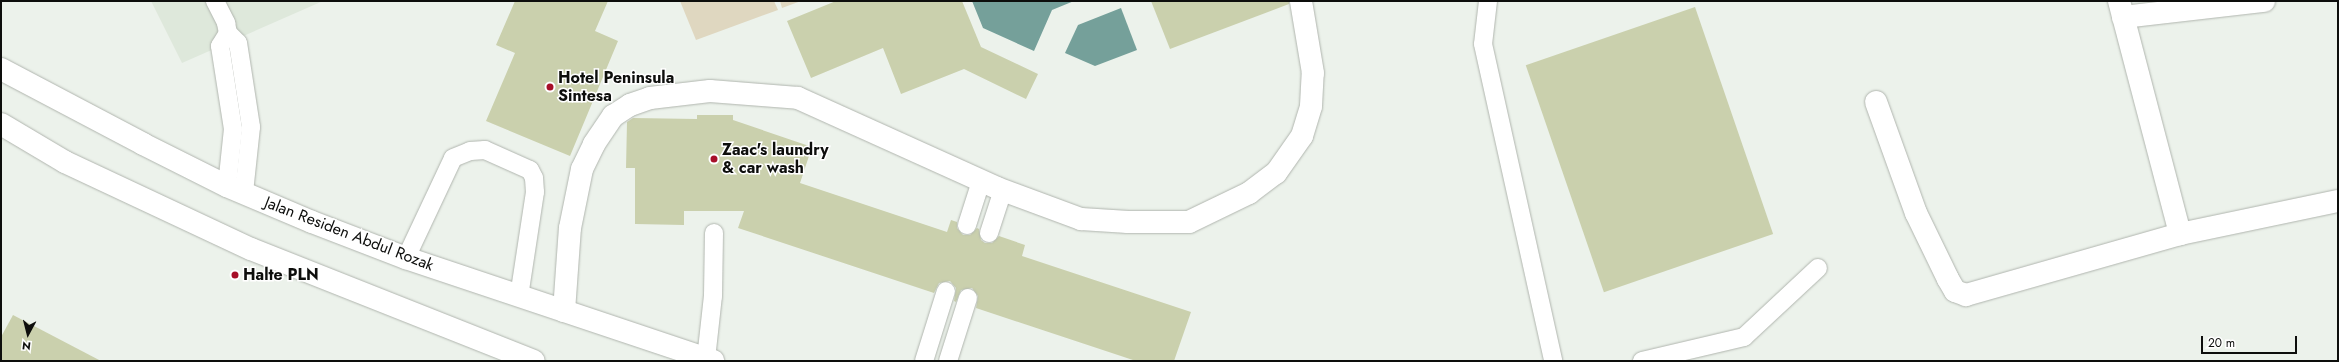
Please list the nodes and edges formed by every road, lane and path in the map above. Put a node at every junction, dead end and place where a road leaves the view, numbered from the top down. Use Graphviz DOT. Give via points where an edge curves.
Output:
graph roads {
  1 [pos="215,1"];
  2 [pos="230,1"];
  3 [pos="1301,1"];
  4 [pos="1488,1"];
  5 [pos="2264,1"];
  6 [pos="2121,9"];
  7 [pos="227,28"];
  8 [pos="1,69"];
  9 [pos="1876,102"];
  10 [pos="1,124"];
  11 [pos="981,181"];
  12 [pos="236,189"];
  13 [pos="1003,190"];
  14 [pos="2338,201"];
  15 [pos="967,225"];
  16 [pos="714,233"];
  17 [pos="989,233"];
  18 [pos="2180,234"];
  19 [pos="406,258"];
  20 [pos="1818,268"];
  21 [pos="946,291"];
  22 [pos="519,296"];
  23 [pos="968,298"];
  24 [pos="564,311"];
  25 [pos="710,360"];
  26 [pos="534,361"];
  27 [pos="924,361"];
  28 [pos="948,361"];
  29 [pos="1553,361"];
  30 [pos="1642,361"];
  1 -- 7 [label="lane"];
  2 -- 7 [label="lane"];
  3 -- 13 [label="main road" via="1313,73 1311,106 1302,136 1276,173 1249,193 1189,222 1128,222 1081,219"];
  4 -- 29 [label="lane" via="1483,44"];
  5 -- 6 [label="main road"];
  6 -- 18 [label="main road"];
  7 -- 12 [label="lane" via="220,46 234,129"];
  8 -- 12 [label="main road, Jalan Residen Abdul Rozak" via="143,144"];
  9 -- 18 [label="main road" via="1916,213 1955,291 1966,295"];
  10 -- 26 [label="main road" via="65,162 251,249"];
  11 -- 13 [label="main road"];
  11 -- 15 [label="lane"];
  11 -- 24 [label="main road" via="798,98 710,91 650,98 630,105 613,116 594,144 582,169 570,228"];
  12 -- 19 [label="main road, Jalan Residen Abdul Rozak"];
  13 -- 17 [label="lane"];
  14 -- 18 [label="main road"];
  16 -- 25 [label="lane"];
  19 -- 22 [label="main road, Jalan Residen Abdul Rozak"];
  19 -- 22 [label="lane" via="453,158 470,151 485,150 530,170 534,178 535,192"];
  20 -- 30 [label="lane" via="1744,336"];
  21 -- 27 [label="lane"];
  22 -- 24 [label="main road, Jalan Residen Abdul Rozak"];
  23 -- 28 [label="lane"];
  24 -- 25 [label="main road, Jalan Residen Abdul Rozak"];
}
